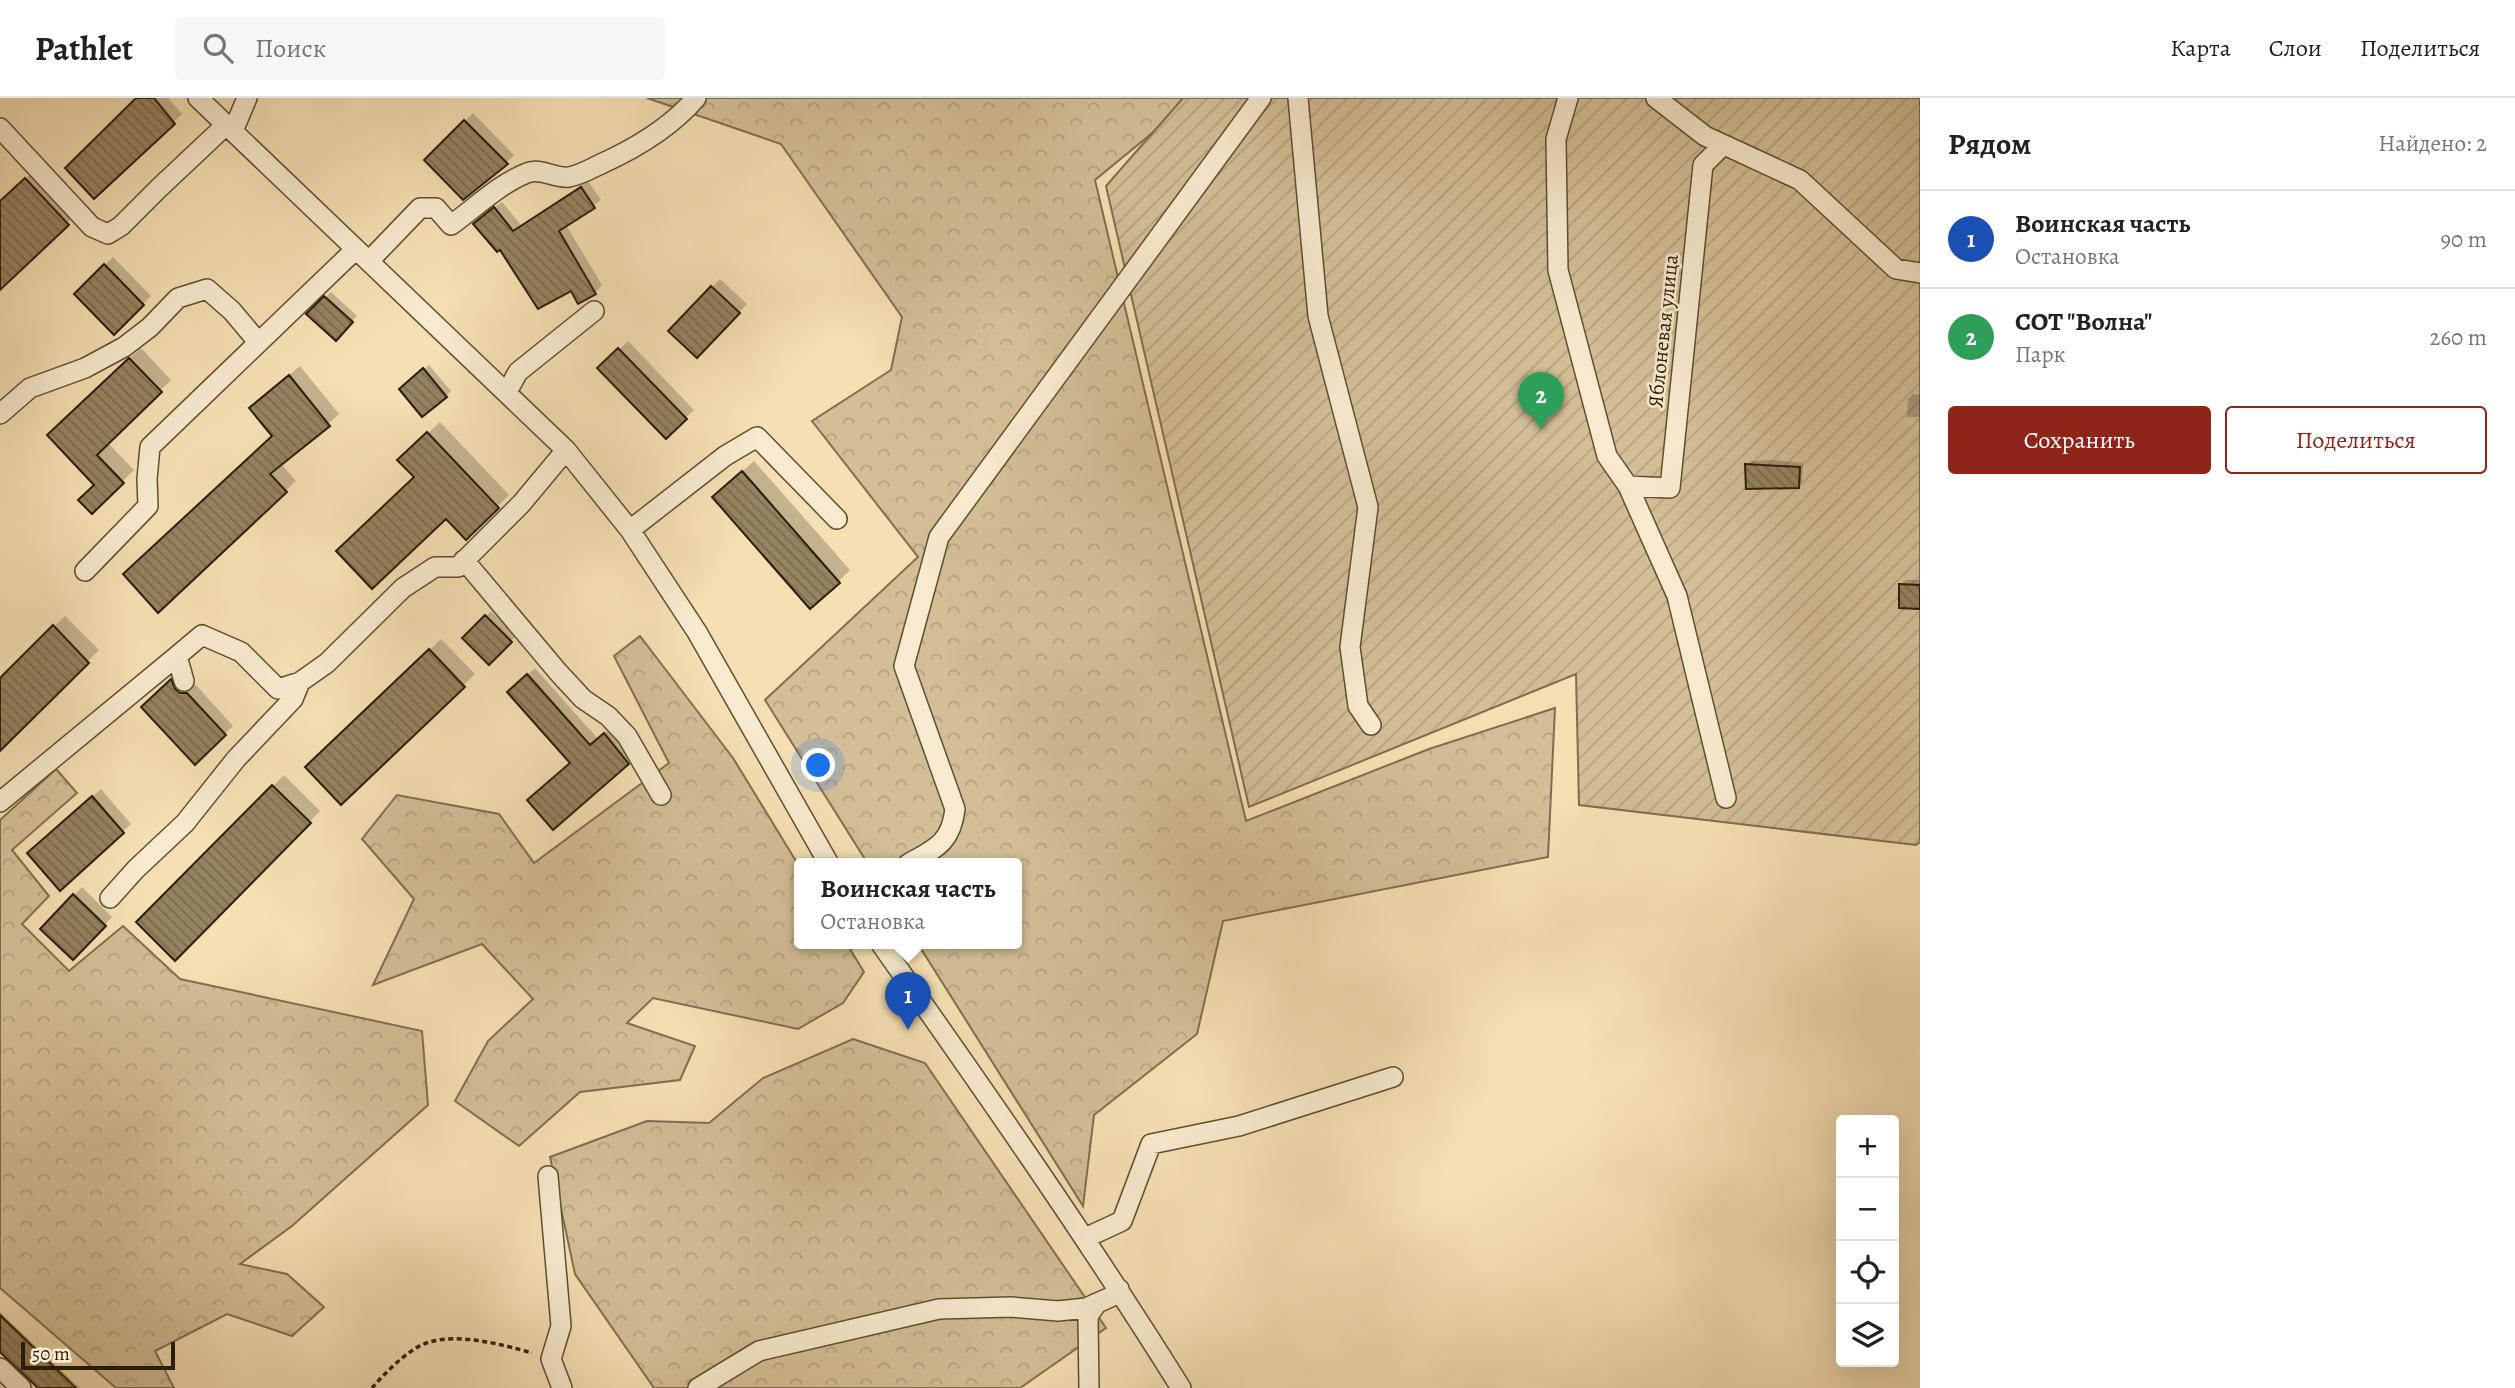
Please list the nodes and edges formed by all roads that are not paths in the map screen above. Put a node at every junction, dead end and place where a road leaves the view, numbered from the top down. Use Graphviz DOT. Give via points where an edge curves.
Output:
graph roads {
  1 [pos="198,98"];
  2 [pos="247,98"];
  3 [pos="696,98"];
  4 [pos="1261,98"];
  5 [pos="1298,98"];
  6 [pos="1568,98"];
  7 [pos="1656,98"];
  8 [pos="0,128"];
  9 [pos="229,128"];
  10 [pos="1723,145"];
  11 [pos="363,255"];
  12 [pos="1920,273"];
  13 [pos="594,311"];
  14 [pos="258,342"];
  15 [pos="507,392"];
  16 [pos="0,414"];
  17 [pos="566,450"];
  18 [pos="1628,486"];
  19 [pos="837,519"];
  20 [pos="629,530"];
  21 [pos="464,560"];
  22 [pos="85,571"];
  23 [pos="177,656"];
  24 [pos="184,681"];
  25 [pos="300,682"];
  26 [pos="1371,725"];
  27 [pos="661,795"];
  28 [pos="1726,798"];
  29 [pos="0,802"];
  30 [pos="826,858"];
  31 [pos="919,858"];
  32 [pos="110,898"];
  33 [pos="885,949"];
  34 [pos="1393,1077"];
  35 [pos="548,1176"];
  36 [pos="1085,1238"];
  37 [pos="1119,1289"];
  38 [pos="1097,1303"];
  39 [pos="0,1368"];
  40 [pos="1091,1386"];
  41 [pos="21,1388"];
  42 [pos="562,1388"];
  43 [pos="698,1388"];
  44 [pos="1181,1388"];
  1 -- 9 [label="street"];
  2 -- 9 [label="street"];
  3 -- 11 [label="street" via="654,135 585,172 566,178 530,171 451,225 436,208 420,208"];
  4 -- 31 [label="street" via="939,537 904,666 955,809 953,828 938,847"];
  5 -- 26 [label="street" via="1318,316 1368,508 1350,647 1358,706"];
  6 -- 18 [label="street" via="1556,139 1558,270 1608,456"];
  7 -- 10 [label="street"];
  8 -- 9 [label="street" via="92,228 108,234"];
  9 -- 11 [label="street"];
  10 -- 12 [label="street" via="1800,180 1896,269"];
  10 -- 18 [label="street, Яблоневая улица" via="1703,164 1670,488"];
  11 -- 14 [label="street"];
  11 -- 15 [label="street"];
  13 -- 15 [label="street" via="518,372"];
  14 -- 16 [label="street" via="207,289 178,299 124,347 85,368 30,388"];
  14 -- 22 [label="street" via="150,447 148,506"];
  15 -- 17 [label="street"];
  17 -- 20 [label="street"];
  17 -- 21 [label="street"];
  18 -- 28 [label="street" via="1677,596"];
  19 -- 20 [label="street" via="757,437"];
  20 -- 30 [label="street" via="697,632"];
  21 -- 25 [label="street" via="457,567 435,567 402,588 327,663"];
  21 -- 27 [label="street" via="583,699 627,736"];
  23 -- 24 [label="street"];
  23 -- 25 [label="street" via="202,635 241,652 278,690"];
  23 -- 29 [label="street"];
  25 -- 32 [label="street" via="293,699 236,759 185,824"];
  33 -- 36 [label="street"];
  34 -- 36 [label="street" via="1239,1126 1151,1144 1122,1221"];
  35 -- 42 [label="street" via="561,1326 551,1359"];
  36 -- 37 [label="street"];
  37 -- 38 [label="street"];
  37 -- 44 [label="street"];
  38 -- 40 [label="street" via="1088,1316"];
  38 -- 43 [label="street" via="1058,1311 939,1309 759,1351"];
  39 -- 41 [label="street"];
}
